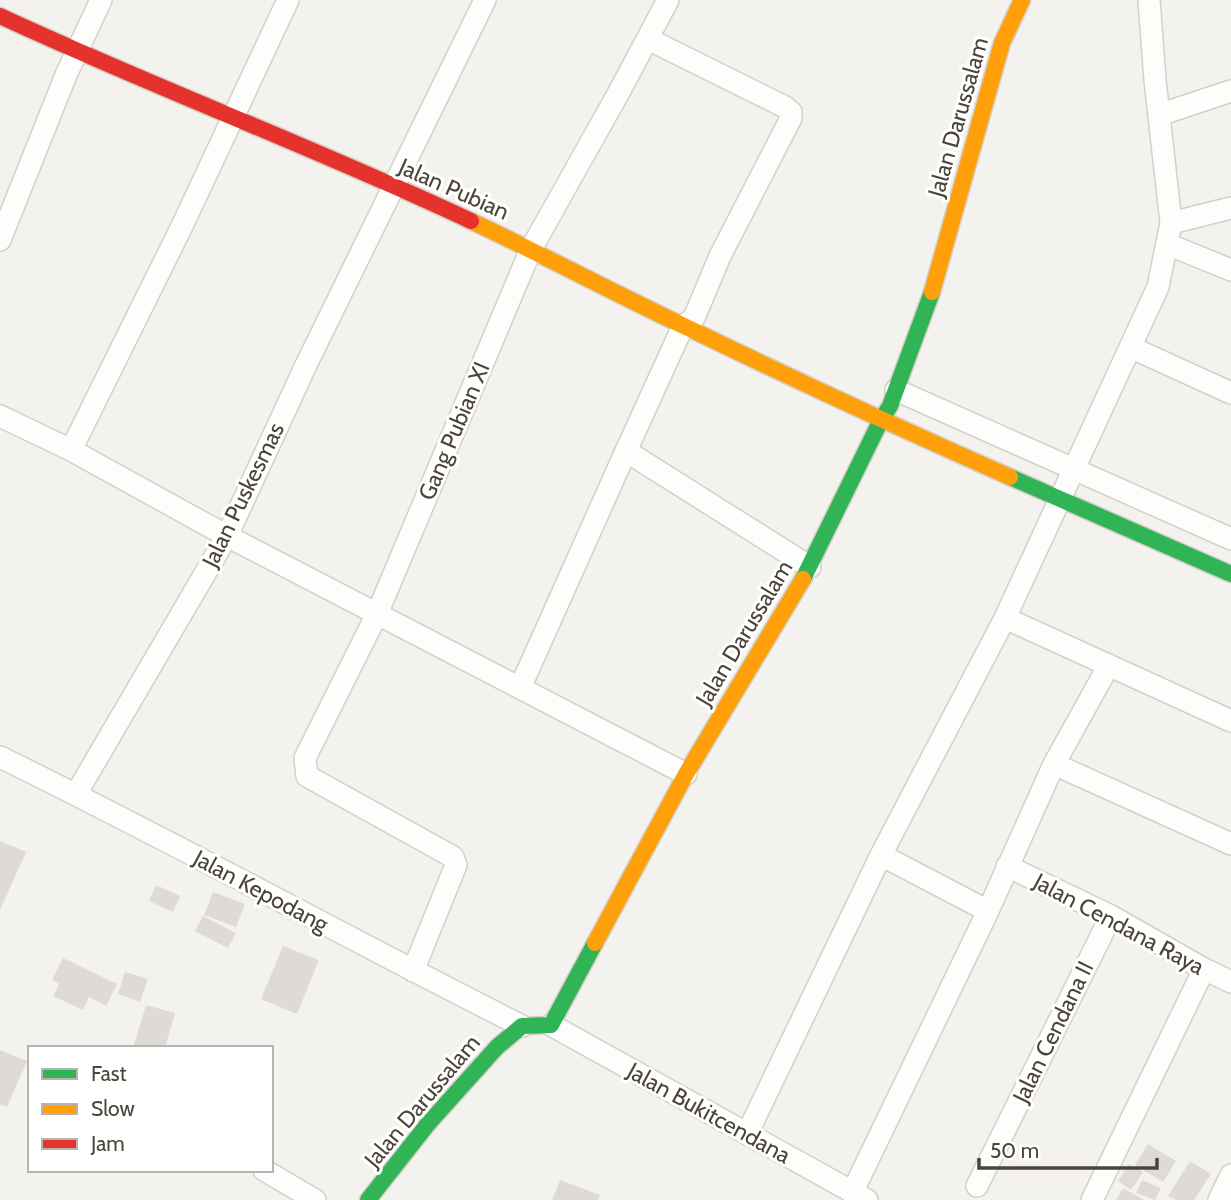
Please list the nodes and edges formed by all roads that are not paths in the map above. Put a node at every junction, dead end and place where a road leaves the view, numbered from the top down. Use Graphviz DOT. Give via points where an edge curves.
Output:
graph roads {
  1 [pos="101,0"];
  2 [pos="288,0"];
  3 [pos="485,0"];
  4 [pos="668,0"];
  5 [pos="1022,0"];
  6 [pos="1149,0"];
  7 [pos="0,16"];
  8 [pos="648,39"];
  9 [pos="78,52"];
  10 [pos="1231,91"];
  11 [pos="1159,115"];
  12 [pos="233,116"];
  13 [pos="394,187"];
  14 [pos="1231,208"];
  15 [pos="1169,234"];
  16 [pos="0,240"];
  17 [pos="531,249"];
  18 [pos="1231,270"];
  19 [pos="683,326"];
  20 [pos="1130,347"];
  21 [pos="897,390"];
  22 [pos="1231,393"];
  23 [pos="0,416"];
  24 [pos="881,420"];
  25 [pos="71,450"];
  26 [pos="626,450"];
  27 [pos="1074,469"];
  28 [pos="1060,499"];
  29 [pos="227,536"];
  30 [pos="1231,539"];
  31 [pos="810,567"];
  32 [pos="1231,574"];
  33 [pos="377,614"];
  34 [pos="1005,618"];
  35 [pos="1109,665"];
  36 [pos="520,688"];
  37 [pos="1231,721"];
  38 [pos="0,757"];
  39 [pos="1054,764"];
  40 [pos="686,774"];
  41 [pos="76,794"];
  42 [pos="1231,844"];
  43 [pos="881,855"];
  44 [pos="1007,866"];
  45 [pos="988,911"];
  46 [pos="1111,916"];
  47 [pos="1204,969"];
  48 [pos="413,971"];
  49 [pos="1231,982"];
  50 [pos="551,1026"];
  51 [pos="522,1027"];
  52 [pos="747,1134"];
  53 [pos="267,1172"];
  54 [pos="1231,1175"];
  55 [pos="977,1186"];
  56 [pos="859,1196"];
  57 [pos="315,1200"];
  58 [pos="368,1200"];
  59 [pos="1092,1200"];
  60 [pos="1219,1200"];
  1 -- 9 [label="street"];
  2 -- 12 [label="street"];
  3 -- 13 [label="street, Jalan Puskesmas"];
  4 -- 8 [label="street, Gang Pubian XI"];
  5 -- 21 [label="street, Jalan Darussalam" via="1002,43 928,306"];
  6 -- 11 [label="street"];
  7 -- 9 [label="street, Jalan Pubian"];
  8 -- 17 [label="street, Gang Pubian XI"];
  8 -- 19 [label="street" via="785,107 791,118 720,256 694,318"];
  9 -- 12 [label="street, Jalan Pubian"];
  9 -- 16 [label="street"];
  10 -- 11 [label="street"];
  11 -- 15 [label="street"];
  12 -- 13 [label="street, Jalan Pubian"];
  12 -- 25 [label="street"];
  13 -- 17 [label="street, Jalan Pubian"];
  13 -- 29 [label="street, Jalan Puskesmas"];
  14 -- 15 [label="street"];
  15 -- 18 [label="street"];
  15 -- 20 [label="street" via="1158,287"];
  17 -- 19 [label="street, Jalan Pubian"];
  17 -- 33 [label="street, Gang Pubian XI"];
  19 -- 24 [label="street, Jalan Pubian"];
  19 -- 26 [label="street"];
  20 -- 22 [label="street"];
  20 -- 27 [label="street"];
  21 -- 24 [label="street, Jalan Darussalam"];
  21 -- 27 [label="street"];
  23 -- 25 [label="street"];
  24 -- 28 [label="street, Jalan Pubian"];
  24 -- 31 [label="street, Jalan Darussalam"];
  25 -- 29 [label="street"];
  26 -- 31 [label="street"];
  26 -- 36 [label="street"];
  27 -- 28 [label="street"];
  27 -- 30 [label="street"];
  28 -- 32 [label="street, Jalan Pubian"];
  28 -- 34 [label="street"];
  29 -- 33 [label="street"];
  29 -- 41 [label="street, Jalan Puskesmas"];
  31 -- 40 [label="street, Jalan Darussalam"];
  33 -- 36 [label="street"];
  33 -- 48 [label="street, Gang Pubian XI" via="304,761 307,776 455,860"];
  34 -- 35 [label="street"];
  34 -- 43 [label="street"];
  35 -- 37 [label="street"];
  35 -- 39 [label="street"];
  36 -- 40 [label="street"];
  38 -- 41 [label="street, Jalan Kepodang"];
  39 -- 42 [label="street"];
  39 -- 44 [label="street"];
  40 -- 50 [label="street, Jalan Darussalam"];
  41 -- 48 [label="street, Jalan Kepodang"];
  43 -- 45 [label="street"];
  43 -- 52 [label="street"];
  44 -- 45 [label="street"];
  44 -- 46 [label="street, Jalan Cendana Raya"];
  45 -- 56 [label="street"];
  46 -- 47 [label="street, Jalan Cendana Raya"];
  46 -- 55 [label="street, Jalan Cendana II"];
  47 -- 49 [label="street, Jalan Cendana Raya"];
  47 -- 59 [label="street"];
  48 -- 51 [label="street, Jalan Kepodang"];
  50 -- 51 [label="street"];
  50 -- 52 [label="street, Jalan Bukitcendana"];
  51 -- 58 [label="street, Jalan Darussalam" via="497,1047 427,1125"];
  52 -- 56 [label="street, Jalan Bukitcendana"];
  53 -- 57 [label="street"];
  54 -- 60 [label="street"];
}
